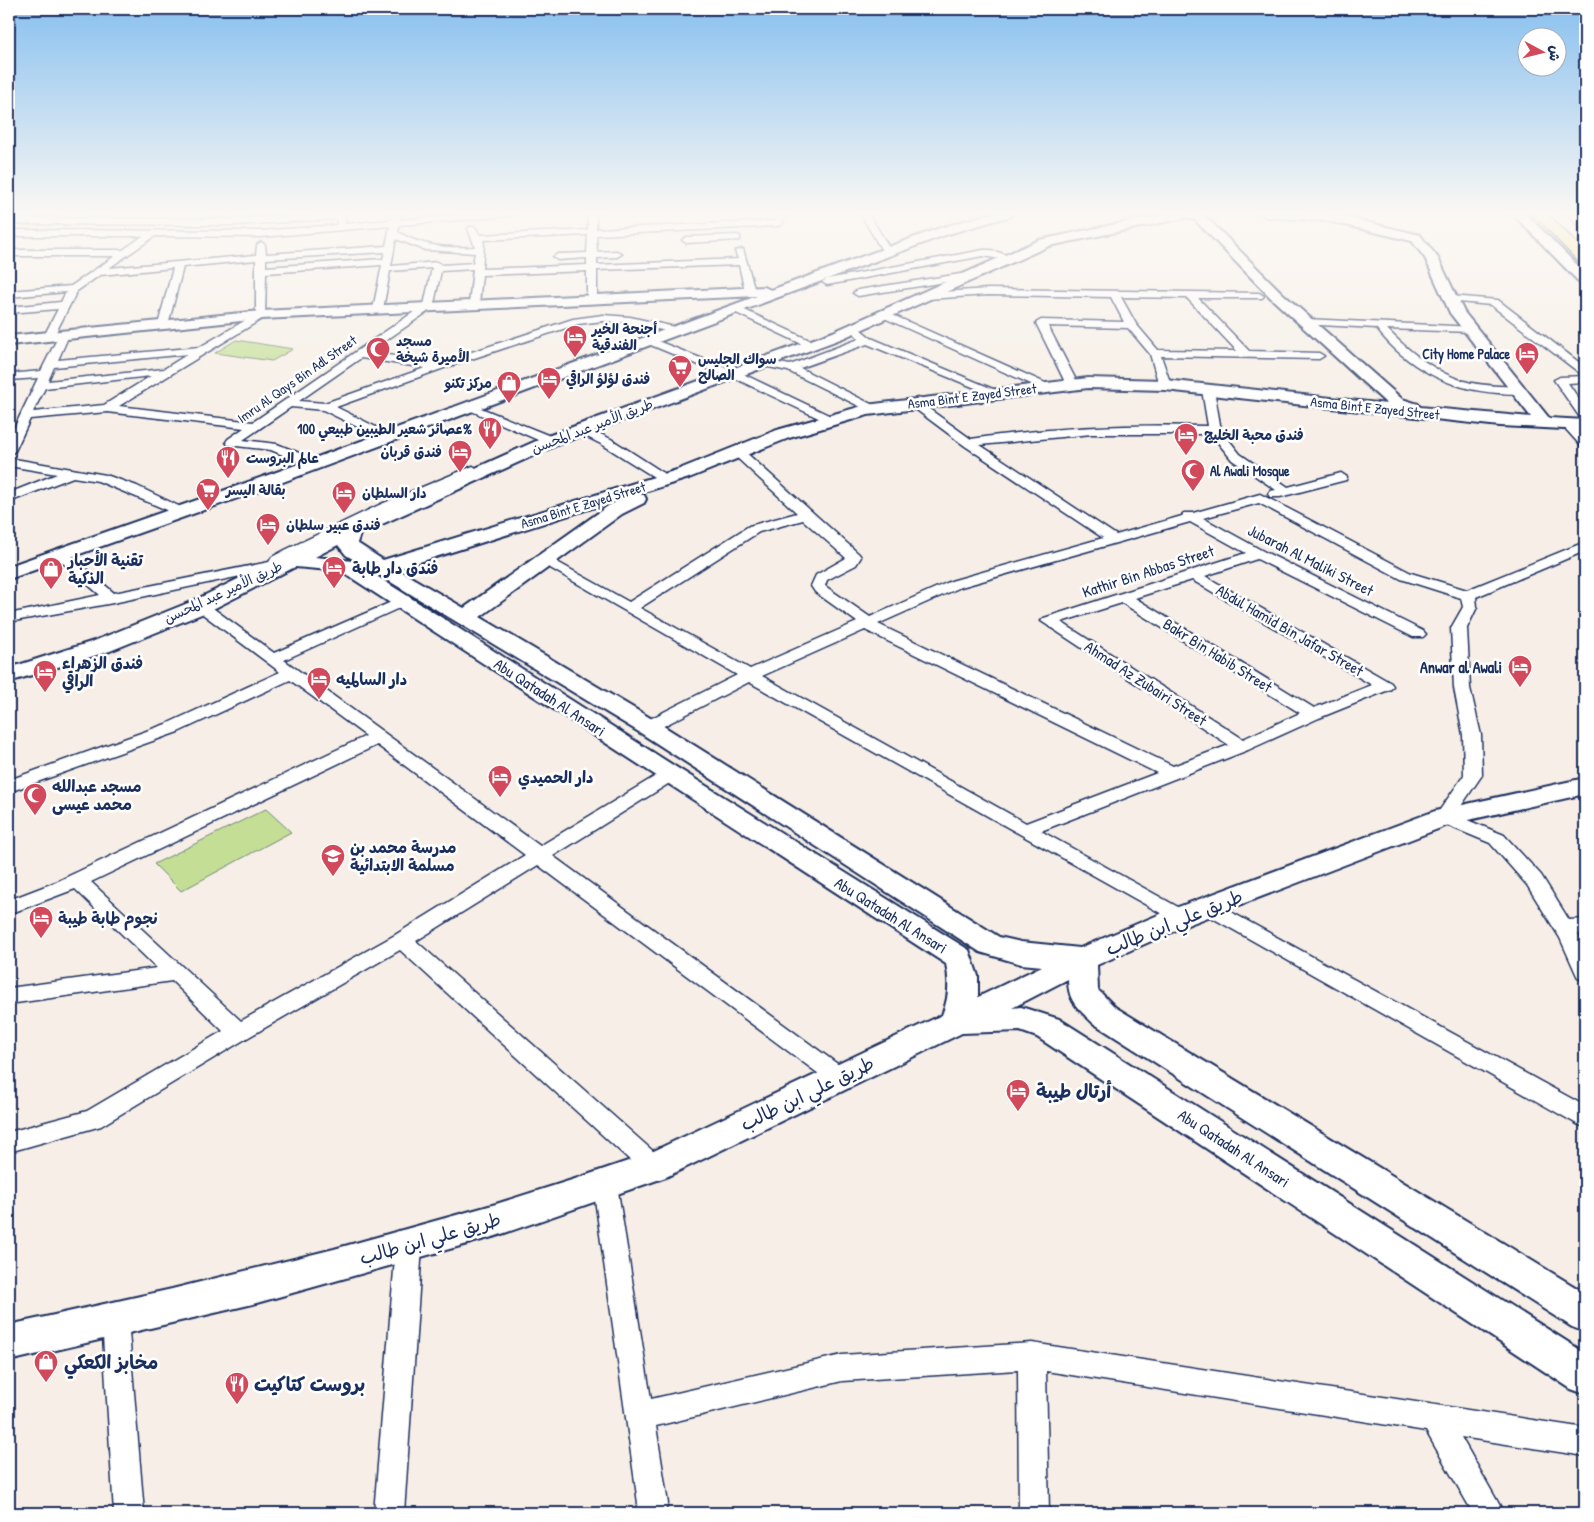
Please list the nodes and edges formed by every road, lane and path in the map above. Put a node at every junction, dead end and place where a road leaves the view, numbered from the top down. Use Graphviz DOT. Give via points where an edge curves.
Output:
graph roads {
  1 [pos="81,284"];
  2 [pos="174,284"];
  3 [pos="261,284"];
  4 [pos="383,284"];
  5 [pos="434,284"];
  6 [pos="476,284"];
  7 [pos="592,284"];
  8 [pos="748,284"];
  9 [pos="801,284"];
  10 [pos="833,284"];
  11 [pos="909,284"];
  12 [pos="953,284"];
  13 [pos="969,284"];
  14 [pos="1247,284"];
  15 [pos="1267,284"];
  16 [pos="1443,284"];
  17 [pos="902,285"];
  18 [pos="74,289"];
  19 [pos="750,291"];
  20 [pos="782,291"];
  21 [pos="988,292"];
  22 [pos="858,293"];
  23 [pos="9,294"];
  24 [pos="641,295"];
  25 [pos="1116,295"];
  26 [pos="1191,296"];
  27 [pos="1259,296"];
  28 [pos="924,297"];
  29 [pos="592,298"];
  30 [pos="1451,299"];
  31 [pos="474,304"];
  32 [pos="65,305"];
  33 [pos="429,306"];
  34 [pos="884,307"];
  35 [pos="378,309"];
  36 [pos="9,310"];
  37 [pos="729,312"];
  38 [pos="261,315"];
  39 [pos="1305,322"];
  40 [pos="1285,323"];
  41 [pos="163,325"];
  42 [pos="1131,325"];
  43 [pos="1380,326"];
  44 [pos="855,328"];
  45 [pos="1470,329"];
  46 [pos="680,331"];
  47 [pos="56,335"];
  48 [pos="9,340"];
  49 [pos="867,340"];
  50 [pos="650,341"];
  51 [pos="1305,343"];
  52 [pos="812,345"];
  53 [pos="203,350"];
  54 [pos="1155,353"];
  55 [pos="359,354"];
  56 [pos="1247,356"];
  57 [pos="1318,356"];
  58 [pos="763,363"];
  59 [pos="440,366"];
  60 [pos="791,368"];
  61 [pos="1332,368"];
  62 [pos="48,369"];
  63 [pos="167,372"];
  64 [pos="1585,372"];
  65 [pos="733,374"];
  66 [pos="9,377"];
  67 [pos="1585,379"];
  68 [pos="1072,384"];
  69 [pos="1165,385"];
  70 [pos="40,386"];
  71 [pos="1046,387"];
  72 [pos="1208,390"];
  73 [pos="1518,390"];
  74 [pos="994,392"];
  75 [pos="1389,397"];
  76 [pos="289,403"];
  77 [pos="914,403"];
  78 [pos="1333,404"];
  79 [pos="471,407"];
  80 [pos="107,408"];
  81 [pos="326,408"];
  82 [pos="873,409"];
  83 [pos="26,416"];
  84 [pos="1448,416"];
  85 [pos="1585,416"];
  86 [pos="832,420"];
  87 [pos="1544,423"];
  88 [pos="1577,425"];
  89 [pos="254,426"];
  90 [pos="581,429"];
  91 [pos="1215,430"];
  92 [pos="386,437"];
  93 [pos="551,441"];
  94 [pos="969,443"];
  95 [pos="1585,443"];
  96 [pos="9,452"];
  97 [pos="738,452"];
  98 [pos="9,462"];
  99 [pos="315,464"];
  100 [pos="495,466"];
  101 [pos="74,472"];
  102 [pos="675,476"];
  103 [pos="1340,477"];
  104 [pos="1286,491"];
  105 [pos="9,498"];
  106 [pos="1260,498"];
  107 [pos="184,512"];
  108 [pos="806,515"];
  109 [pos="1189,516"];
  110 [pos="351,531"];
  111 [pos="1113,539"];
  112 [pos="1585,546"];
  113 [pos="1258,554"];
  114 [pos="62,555"];
  115 [pos="545,561"];
  116 [pos="283,562"];
  117 [pos="382,567"];
  118 [pos="9,573"];
  119 [pos="1194,575"];
  120 [pos="1468,595"];
  121 [pos="1123,596"];
  122 [pos="113,599"];
  123 [pos="404,601"];
  124 [pos="201,606"];
  125 [pos="629,608"];
  126 [pos="466,617"];
  127 [pos="9,618"];
  128 [pos="1049,621"];
  129 [pos="867,623"];
  130 [pos="1418,634"];
  131 [pos="273,659"];
  132 [pos="292,673"];
  133 [pos="9,675"];
  134 [pos="750,675"];
  135 [pos="1312,714"];
  136 [pos="648,727"];
  137 [pos="379,737"];
  138 [pos="1242,746"];
  139 [pos="1172,773"];
  140 [pos="670,775"];
  141 [pos="9,786"];
  142 [pos="1585,786"];
  143 [pos="1444,818"];
  144 [pos="1026,830"];
  145 [pos="540,856"];
  146 [pos="78,880"];
  147 [pos="9,907"];
  148 [pos="1209,907"];
  149 [pos="1180,916"];
  150 [pos="1585,926"];
  151 [pos="1563,927"];
  152 [pos="402,940"];
  153 [pos="1082,959"];
  154 [pos="176,973"];
  155 [pos="1585,973"];
  156 [pos="9,996"];
  157 [pos="954,1023"];
  158 [pos="238,1032"];
  159 [pos="840,1076"];
  160 [pos="1585,1117"];
  161 [pos="9,1142"];
  162 [pos="654,1167"];
  163 [pos="606,1185"];
  164 [pos="409,1246"];
  165 [pos="1585,1314"];
  166 [pos="115,1320"];
  167 [pos="9,1344"];
  168 [pos="1032,1356"];
  169 [pos="1585,1375"];
  170 [pos="640,1416"];
  171 [pos="1434,1417"];
  172 [pos="1585,1442"];
  173 [pos="129,1513"];
  174 [pos="389,1513"];
  175 [pos="650,1513"];
  176 [pos="1034,1513"];
  177 [pos="1489,1513"];
  1 -- 18 [label="street"];
  2 -- 41 [label="street"];
  3 -- 38 [label="street"];
  4 -- 35 [label="street"];
  5 -- 33 [label="street"];
  6 -- 31 [label="street"];
  7 -- 29 [label="street"];
  8 -- 19 [label="street"];
  9 -- 20 [label="main road"];
  10 -- 22 [label="street"];
  11 -- 17 [label="street"];
  12 -- 28 [label="main road, طريق الأمير عبد المحسن"];
  13 -- 21 [label="street"];
  14 -- 27 [label="main road"];
  15 -- 39 [label="main road"];
  16 -- 30 [label="main road"];
  17 -- 22 [label="street"];
  17 -- 28 [label="street"];
  18 -- 23 [label="street"];
  18 -- 32 [label="street"];
  19 -- 20 [label="main road"];
  19 -- 24 [label="main road"];
  20 -- 37 [label="main road"];
  21 -- 25 [label="street"];
  21 -- 28 [label="street" via="954,292"];
  22 -- 34 [label="street"];
  24 -- 29 [label="main road"];
  24 -- 37 [label="main road" via="682,297"];
  25 -- 26 [label="street"];
  25 -- 42 [label="street"];
  26 -- 27 [label="street"];
  26 -- 56 [label="street"];
  27 -- 40 [label="main road"];
  28 -- 34 [label="main road, طريق الأمير عبد المحسن"];
  29 -- 31 [label="main road"];
  30 -- 45 [label="main road"];
  30 -- 64 [label="street" via="1494,302"];
  31 -- 33 [label="main road"];
  32 -- 36 [label="street"];
  32 -- 47 [label="street"];
  33 -- 35 [label="main road"];
  33 -- 55 [label="street, Imru Al Qays Bin Adl Street"];
  34 -- 44 [label="main road, طريق الأمير عبد المحسن"];
  34 -- 71 [label="street"];
  35 -- 38 [label="main road"];
  37 -- 46 [label="main road"];
  37 -- 52 [label="street"];
  38 -- 41 [label="main road"];
  38 -- 53 [label="street"];
  39 -- 43 [label="street"];
  39 -- 75 [label="main road"];
  41 -- 47 [label="main road"];
  42 -- 54 [label="street"];
  42 -- 68 [label="street" via="1041,323"];
  43 -- 45 [label="street"];
  43 -- 73 [label="street" via="1430,371 1451,382"];
  44 -- 49 [label="street"];
  44 -- 52 [label="main road, طريق الأمير عبد المحسن"];
  45 -- 73 [label="main road"];
  46 -- 50 [label="main road"];
  46 -- 59 [label="street" via="630,320 603,318 578,321"];
  47 -- 48 [label="main road"];
  47 -- 62 [label="street"];
  49 -- 60 [label="street"];
  49 -- 74 [label="street"];
  50 -- 65 [label="street"];
  50 -- 79 [label="main road"];
  51 -- 57 [label="main road"];
  52 -- 58 [label="main road, طريق الأمير عبد المحسن"];
  53 -- 62 [label="street"];
  53 -- 63 [label="street"];
  54 -- 56 [label="street"];
  54 -- 69 [label="street"];
  55 -- 59 [label="street"];
  55 -- 76 [label="street, Imru Al Qays Bin Adl Street"];
  56 -- 57 [label="street"];
  57 -- 61 [label="main road"];
  58 -- 60 [label="street"];
  58 -- 65 [label="main road, طريق الأمير عبد المحسن"];
  59 -- 81 [label="street"];
  60 -- 82 [label="street"];
  62 -- 66 [label="street"];
  62 -- 70 [label="street"];
  63 -- 70 [label="street"];
  63 -- 80 [label="street"];
  65 -- 86 [label="street"];
  65 -- 90 [label="main road, طريق الأمير عبد المحسن"];
  67 -- 85 [label="street" via="1560,380"];
  68 -- 69 [label="main road, Asma Bint E Zayed Street"];
  68 -- 71 [label="main road, Asma Bint E Zayed Street"];
  69 -- 72 [label="main road, Asma Bint E Zayed Street"];
  70 -- 83 [label="street"];
  71 -- 74 [label="main road, Asma Bint E Zayed Street"];
  72 -- 78 [label="main road, Asma Bint E Zayed Street"];
  72 -- 91 [label="street"];
  73 -- 87 [label="main road"];
  74 -- 77 [label="main road, Asma Bint E Zayed Street"];
  75 -- 78 [label="main road" via="1364,394 1358,403"];
  75 -- 84 [label="main road" via="1411,408"];
  76 -- 81 [label="street"];
  76 -- 89 [label="street, Imru Al Qays Bin Adl Street"];
  77 -- 82 [label="main road, Asma Bint E Zayed Street"];
  77 -- 94 [label="street"];
  78 -- 84 [label="main road, Asma Bint E Zayed Street"];
  79 -- 92 [label="main road"];
  79 -- 93 [label="street"];
  80 -- 83 [label="street"];
  80 -- 89 [label="street"];
  81 -- 92 [label="street"];
  82 -- 86 [label="main road, Asma Bint E Zayed Street"];
  83 -- 96 [label="street"];
  84 -- 87 [label="main road, Asma Bint E Zayed Street"];
  86 -- 97 [label="main road, Asma Bint E Zayed Street" via="783,434"];
  87 -- 88 [label="main road, Asma Bint E Zayed Street"];
  88 -- 95 [label="street"];
  89 -- 99 [label="street, Imru Al Qays Bin Adl Street" via="232,442 273,448"];
  90 -- 93 [label="main road, طريق الأمير عبد المحسن"];
  90 -- 102 [label="street"];
  91 -- 94 [label="street" via="1092,429 1025,434"];
  91 -- 104 [label="street" via="1236,457"];
  92 -- 99 [label="main road"];
  93 -- 100 [label="main road, طريق الأمير عبد المحسن"];
  94 -- 111 [label="street"];
  97 -- 102 [label="main road, Asma Bint E Zayed Street"];
  97 -- 108 [label="street"];
  98 -- 101 [label="street"];
  99 -- 107 [label="main road"];
  100 -- 110 [label="main road, طريق الأمير عبد المحسن"];
  100 -- 116 [label="street" via="465,473 384,508"];
  101 -- 105 [label="street"];
  101 -- 107 [label="street" via="132,489"];
  102 -- 115 [label="main road" via="616,510"];
  102 -- 117 [label="main road, Asma Bint E Zayed Street"];
  103 -- 104 [label="street"];
  104 -- 106 [label="street"];
  106 -- 109 [label="street"];
  106 -- 120 [label="street" via="1406,576"];
  107 -- 114 [label="main road"];
  108 -- 125 [label="street" via="754,529"];
  108 -- 129 [label="street" via="854,557 851,562 821,578 818,586"];
  109 -- 111 [label="street"];
  109 -- 113 [label="street, Jubarah Al Maliki Street"];
  110 -- 116 [label="main road, طريق الأمير عبد المحسن"];
  110 -- 117 [label="main road, Abu Qatadah Al Ansari" via="347,543 352,550"];
  111 -- 129 [label="street" via="956,584"];
  112 -- 120 [label="street"];
  113 -- 119 [label="street, Kathir Bin Abbas Street"];
  113 -- 130 [label="street, Jubarah Al Maliki Street"];
  114 -- 118 [label="main road"];
  114 -- 122 [label="street"];
  115 -- 125 [label="street"];
  115 -- 126 [label="main road"];
  116 -- 122 [label="street"];
  116 -- 123 [label="main road, Abu Qatadah Al Ansari" via="346,565"];
  116 -- 124 [label="main road, طريق الأمير عبد المحسن"];
  117 -- 126 [label="main road, Abu Qatadah Al Ansari"];
  119 -- 121 [label="street, Kathir Bin Abbas Street"];
  119 -- 135 [label="street, Abdul Hamid Bin Jafar Street" via="1385,686"];
  120 -- 143 [label="street" via="1470,607 1460,628 1462,688 1472,735 1473,775"];
  121 -- 128 [label="street, Kathir Bin Abbas Street"];
  121 -- 135 [label="street, Bakr Bin Habib Street"];
  122 -- 127 [label="street"];
  123 -- 131 [label="street"];
  123 -- 140 [label="main road, Abu Qatadah Al Ansari"];
  124 -- 131 [label="street"];
  124 -- 133 [label="main road, طريق الأمير عبد المحسن" via="102,646"];
  125 -- 134 [label="street"];
  126 -- 136 [label="main road, Abu Qatadah Al Ansari"];
  128 -- 138 [label="street, Ahmad Az Zubairi Street"];
  129 -- 134 [label="street"];
  129 -- 139 [label="street"];
  131 -- 132 [label="street"];
  132 -- 137 [label="street"];
  132 -- 141 [label="street" via="172,728"];
  134 -- 136 [label="street"];
  134 -- 144 [label="street"];
  135 -- 138 [label="street"];
  136 -- 153 [label="main road, Abu Qatadah Al Ansari" via="990,945 1021,954"];
  137 -- 145 [label="street"];
  137 -- 146 [label="street"];
  138 -- 139 [label="street"];
  139 -- 144 [label="street"];
  140 -- 145 [label="street"];
  140 -- 157 [label="main road, Abu Qatadah Al Ansari" via="959,958 965,981 962,1004"];
  142 -- 143 [label="main road, طريق علي ابن طالب"];
  143 -- 148 [label="main road, طريق علي ابن طالب"];
  143 -- 151 [label="street" via="1497,839 1534,880"];
  144 -- 149 [label="street"];
  145 -- 152 [label="street"];
  145 -- 159 [label="street"];
  146 -- 147 [label="street"];
  146 -- 154 [label="street"];
  148 -- 149 [label="main road, طريق علي ابن طالب"];
  148 -- 160 [label="street"];
  149 -- 153 [label="main road, طريق علي ابن طالب"];
  150 -- 151 [label="street"];
  151 -- 155 [label="street"];
  152 -- 158 [label="street"];
  152 -- 162 [label="street"];
  153 -- 157 [label="main road, طريق علي ابن طالب"];
  153 -- 165 [label="main road" via="1083,994 1104,1015"];
  154 -- 156 [label="street"];
  154 -- 158 [label="street"];
  157 -- 159 [label="main road, طريق علي ابن طالب"];
  157 -- 169 [label="main road, Abu Qatadah Al Ansari" via="1021,1019 1048,1028"];
  158 -- 161 [label="street" via="93,1119"];
  159 -- 162 [label="main road, طريق علي ابن طالب"];
  162 -- 163 [label="main road, طريق علي ابن طالب"];
  163 -- 164 [label="main road, طريق علي ابن طالب"];
  163 -- 170 [label="street"];
  164 -- 166 [label="main road, طريق علي ابن طالب"];
  164 -- 174 [label="street"];
  166 -- 167 [label="main road, طريق علي ابن طالب"];
  166 -- 173 [label="street"];
  168 -- 170 [label="street" via="842,1368"];
  168 -- 171 [label="street"];
  168 -- 176 [label="street"];
  170 -- 175 [label="street" via="653,1504"];
  171 -- 172 [label="street"];
  171 -- 177 [label="street"];
}
